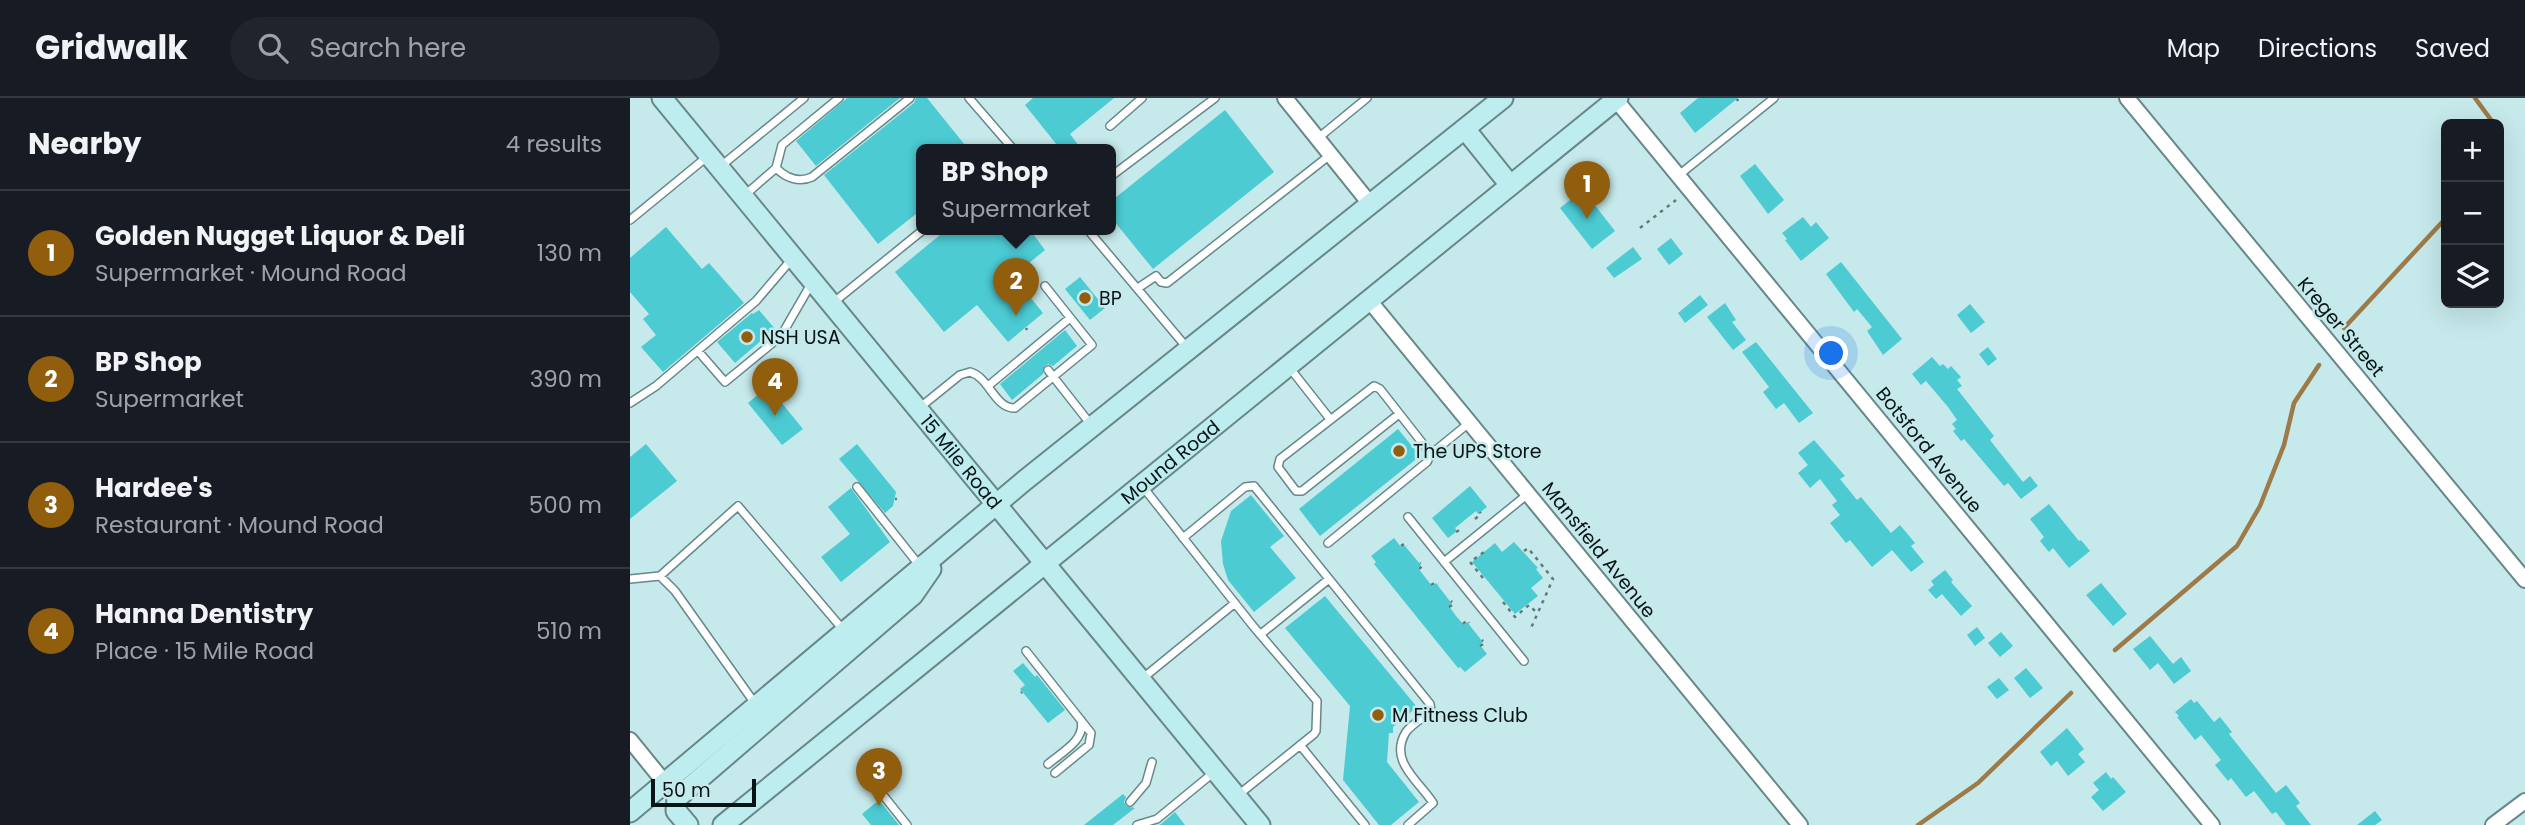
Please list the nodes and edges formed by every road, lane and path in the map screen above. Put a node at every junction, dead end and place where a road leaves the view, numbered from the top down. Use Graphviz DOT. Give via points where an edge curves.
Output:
graph roads {
  1 [pos="662,98"];
  2 [pos="804,98"];
  3 [pos="839,98"];
  4 [pos="910,98"];
  5 [pos="969,98"];
  6 [pos="1142,98"];
  7 [pos="1215,98"];
  8 [pos="1285,98"];
  9 [pos="1503,98"];
  10 [pos="1774,98"];
  11 [pos="2127,98"];
  12 [pos="1364,99"];
  13 [pos="1617,99"];
  14 [pos="1110,125"];
  15 [pos="1465,128"];
  16 [pos="1317,139"];
  17 [pos="1009,144"];
  18 [pos="1330,155"];
  19 [pos="715,160"];
  20 [pos="776,169"];
  21 [pos="1116,173"];
  22 [pos="1678,176"];
  23 [pos="1510,185"];
  24 [pos="745,196"];
  25 [pos="1676,200"];
  26 [pos="1371,205"];
  27 [pos="630,220"];
  28 [pos="1640,228"];
  29 [pos="917,235"];
  30 [pos="1092,235"];
  31 [pos="794,256"];
  32 [pos="814,280"];
  33 [pos="1045,286"];
  34 [pos="1138,288"];
  35 [pos="1368,299"];
  36 [pos="832,303"];
  37 [pos="1070,318"];
  38 [pos="1188,349"];
  39 [pos="698,351"];
  40 [pos="1287,365"];
  41 [pos="1050,374"];
  42 [pos="988,386"];
  43 [pos="630,403"];
  44 [pos="918,409"];
  45 [pos="1399,414"];
  46 [pos="1330,419"];
  47 [pos="1469,423"];
  48 [pos="1093,426"];
  49 [pos="1431,454"];
  50 [pos="1141,484"];
  51 [pos="857,487"];
  52 [pos="1528,494"];
  53 [pos="995,505"];
  54 [pos="1480,512"];
  55 [pos="1408,517"];
  56 [pos="1475,519"];
  57 [pos="1463,528"];
  58 [pos="1456,532"];
  59 [pos="1183,538"];
  60 [pos="1328,543"];
  61 [pos="1401,546"];
  62 [pos="1407,546"];
  63 [pos="944,550"];
  64 [pos="1524,551"];
  65 [pos="1484,552"];
  66 [pos="1444,562"];
  67 [pos="1420,563"];
  68 [pos="1044,564"];
  69 [pos="921,569"];
  70 [pos="1419,569"];
  71 [pos="660,576"];
  72 [pos="1483,578"];
  73 [pos="630,579"];
  74 [pos="1329,579"];
  75 [pos="2525,580"];
  76 [pos="1438,584"];
  77 [pos="1432,585"];
  78 [pos="1451,601"];
  79 [pos="1503,602"];
  80 [pos="1235,603"];
  81 [pos="1449,607"];
  82 [pos="1537,614"];
  83 [pos="1469,623"];
  84 [pos="1462,624"];
  85 [pos="1531,628"];
  86 [pos="845,632"];
  87 [pos="1261,634"];
  88 [pos="1482,640"];
  89 [pos="1480,646"];
  90 [pos="1026,651"];
  91 [pos="1524,661"];
  92 [pos="1140,680"];
  93 [pos="757,706"];
  94 [pos="1080,718"];
  95 [pos="630,740"];
  96 [pos="1300,745"];
  97 [pos="1153,762"];
  98 [pos="1048,764"];
  99 [pos="1216,771"];
  100 [pos="1055,773"];
  101 [pos="664,783"];
  102 [pos="874,785"];
  103 [pos="1236,796"];
  104 [pos="2525,801"];
  105 [pos="1130,802"];
  106 [pos="630,812"];
  107 [pos="1255,823"];
  108 [pos="688,825"];
  109 [pos="723,825"];
  110 [pos="907,825"];
  111 [pos="1137,825"];
  112 [pos="1365,825"];
  113 [pos="1408,825"];
  114 [pos="1800,825"];
  115 [pos="2212,825"];
  116 [pos="2493,825"];
  1 -- 19 [label="main road, 15 Mile Road"];
  2 -- 19 [label="lane"];
  3 -- 20 [label="lane" via="782,145"];
  4 -- 20 [label="lane" via="809,179 798,180"];
  5 -- 17 [label="lane"];
  6 -- 14 [label="lane"];
  7 -- 21 [label="lane"];
  8 -- 16 [label="street"];
  9 -- 15 [label="main road"];
  10 -- 22 [label="lane"];
  11 -- 75 [label="street, Kreger Street"];
  12 -- 16 [label="lane"];
  13 -- 22 [label="street, Botsford Avenue"];
  13 -- 23 [label="main road, Mound Road"];
  15 -- 23 [label="main road"];
  15 -- 26 [label="main road"];
  16 -- 18 [label="street"];
  18 -- 26 [label="street"];
  18 -- 34 [label="lane" via="1167,283 1156,276"];
  19 -- 24 [label="main road, 15 Mile Road"];
  19 -- 27 [label="lane"];
  20 -- 24 [label="lane"];
  22 -- 115 [label="street, Botsford Avenue"];
  23 -- 35 [label="main road, Mound Road"];
  24 -- 31 [label="main road, 15 Mile Road"];
  25 -- 28 [label="path"];
  26 -- 38 [label="main road"];
  29 -- 36 [label="lane"];
  30 -- 34 [label="lane"];
  31 -- 32 [label="main road, 15 Mile Road"];
  31 -- 39 [label="lane" via="756,301"];
  32 -- 36 [label="main road, 15 Mile Road"];
  32 -- 39 [label="lane" via="781,336 725,382"];
  33 -- 37 [label="lane"];
  34 -- 38 [label="lane"];
  35 -- 40 [label="main road, Mound Road"];
  35 -- 47 [label="street, Mansfield Avenue"];
  36 -- 44 [label="main road, 15 Mile Road"];
  37 -- 41 [label="lane" via="1092,345"];
  37 -- 42 [label="lane"];
  38 -- 48 [label="main road"];
  39 -- 43 [label="lane"];
  40 -- 46 [label="lane"];
  40 -- 50 [label="main road, Mound Road"];
  41 -- 42 [label="lane" via="1011,409"];
  41 -- 48 [label="lane"];
  42 -- 44 [label="lane" via="976,374 964,373"];
  44 -- 53 [label="main road, 15 Mile Road"];
  45 -- 46 [label="lane" via="1374,386"];
  45 -- 46 [label="lane" via="1299,492 1279,470 1278,461"];
  45 -- 49 [label="lane"];
  47 -- 49 [label="lane"];
  47 -- 52 [label="street, Mansfield Avenue"];
  48 -- 53 [label="main road"];
  49 -- 60 [label="lane" via="1427,463"];
  50 -- 59 [label="lane"];
  50 -- 68 [label="main road, Mound Road"];
  51 -- 69 [label="lane"];
  52 -- 66 [label="lane"];
  52 -- 114 [label="street, Mansfield Avenue"];
  53 -- 63 [label="main road"];
  53 -- 68 [label="main road, 15 Mile Road"];
  54 -- 56 [label="path"];
  55 -- 66 [label="lane"];
  57 -- 58 [label="path"];
  59 -- 74 [label="lane" via="1245,487 1254,486"];
  59 -- 80 [label="lane"];
  61 -- 62 [label="path"];
  63 -- 69 [label="main road"];
  63 -- 108 [label="main road" via="914,595 677,798 676,811"];
  64 -- 82 [label="path" via="1528,548 1553,579"];
  65 -- 72 [label="path" via="1470,562"];
  66 -- 91 [label="lane"];
  67 -- 70 [label="path"];
  68 -- 92 [label="main road, 15 Mile Road"];
  68 -- 109 [label="main road, Mound Road"];
  69 -- 86 [label="main road"];
  71 -- 73 [label="lane"];
  71 -- 86 [label="lane" via="738,506"];
  71 -- 93 [label="lane"];
  74 -- 87 [label="lane"];
  74 -- 113 [label="lane" via="1431,706 1403,739 1401,762 1433,803"];
  76 -- 77 [label="path"];
  78 -- 81 [label="path" via="1454,604"];
  79 -- 82 [label="path" via="1515,617 1529,604"];
  80 -- 87 [label="lane"];
  80 -- 92 [label="lane"];
  82 -- 85 [label="path"];
  83 -- 84 [label="path"];
  86 -- 93 [label="main road"];
  87 -- 96 [label="lane" via="1317,701 1316,731"];
  88 -- 89 [label="path" via="1485,643"];
  90 -- 94 [label="lane"];
  92 -- 99 [label="main road, 15 Mile Road"];
  93 -- 101 [label="main road"];
  94 -- 98 [label="lane" via="1080,737"];
  94 -- 100 [label="lane" via="1091,741"];
  95 -- 101 [label="street"];
  96 -- 103 [label="lane"];
  96 -- 112 [label="lane"];
  97 -- 105 [label="lane" via="1146,783"];
  99 -- 103 [label="main road, 15 Mile Road"];
  99 -- 111 [label="lane" via="1157,819"];
  101 -- 106 [label="main road"];
  102 -- 110 [label="lane"];
  103 -- 107 [label="main road, 15 Mile Road"];
  104 -- 116 [label="street"];
}
